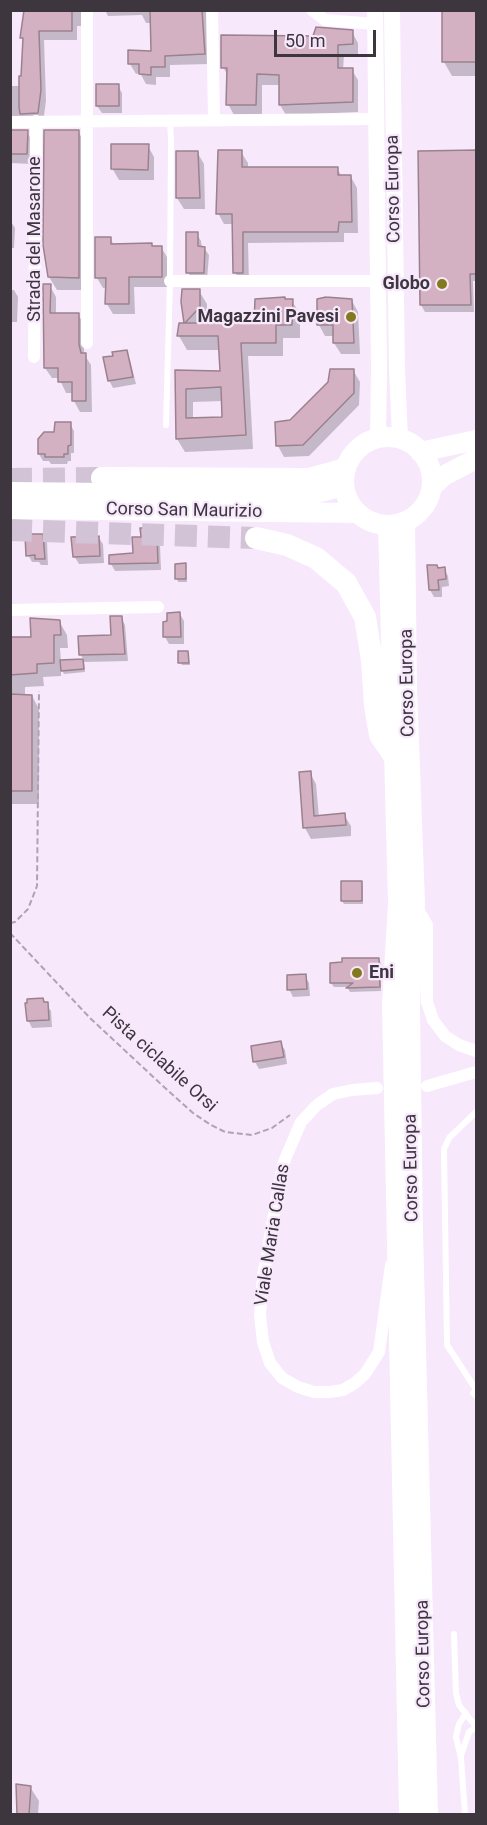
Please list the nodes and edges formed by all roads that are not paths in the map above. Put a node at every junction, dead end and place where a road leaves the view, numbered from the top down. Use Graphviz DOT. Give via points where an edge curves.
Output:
graph roads {
  1 [pos="87,10"];
  2 [pos="212,10"];
  3 [pos="312,10"];
  4 [pos="392,10"];
  5 [pos="375,17"];
  6 [pos="376,119"];
  7 [pos="214,120"];
  8 [pos="36,121"];
  9 [pos="170,121"];
  10 [pos="10,122"];
  11 [pos="87,122"];
  12 [pos="170,281"];
  13 [pos="378,281"];
  14 [pos="87,343"];
  15 [pos="34,357"];
  16 [pos="166,425"];
  17 [pos="378,438"];
  18 [pos="400,439"];
  19 [pos="477,440"];
  20 [pos="420,452"];
  21 [pos="477,459"];
  22 [pos="102,478"];
  23 [pos="345,478"];
  24 [pos="432,488"];
  25 [pos="10,492"];
  26 [pos="10,509"];
  27 [pos="357,513"];
  28 [pos="396,524"];
  29 [pos="256,538"];
  30 [pos="158,607"];
  31 [pos="10,610"];
  32 [pos="395,757"];
  33 [pos="415,903"];
  34 [pos="477,1051"];
  35 [pos="477,1072"];
  36 [pos="428,1086"];
  37 [pos="377,1088"];
  38 [pos="476,1113"];
  39 [pos="396,1237"];
  40 [pos="477,1385"];
  41 [pos="454,1634"];
  42 [pos="466,1713"];
  43 [pos="477,1727"];
  44 [pos="461,1758"];
  45 [pos="408,1815"];
  46 [pos="428,1815"];
  47 [pos="465,1815"];
  1 -- 11 [label="street"];
  2 -- 7 [label="street"];
  3 -- 5 [label="street" via="325,20"];
  4 -- 18 [label="main road, Corso Europa"];
  5 -- 6 [label="main road, Corso Europa"];
  6 -- 7 [label="street"];
  6 -- 13 [label="main road, Corso Europa"];
  7 -- 9 [label="street"];
  8 -- 10 [label="street"];
  8 -- 11 [label="street"];
  8 -- 15 [label="street, Strada del Masarone"];
  9 -- 11 [label="street"];
  9 -- 12 [label="lane"];
  11 -- 14 [label="street"];
  12 -- 13 [label="street"];
  12 -- 16 [label="lane"];
  13 -- 17 [label="main road, Corso Europa"];
  17 -- 18 [label="main road"];
  17 -- 23 [label="main road" via="357,449"];
  18 -- 20 [label="main road"];
  19 -- 20 [label="main road"];
  20 -- 24 [label="main road" via="428,462"];
  21 -- 24 [label="main road" via="445,475"];
  22 -- 23 [label="highway"];
  23 -- 25 [label="main road, Corso San Maurizio" via="308,495"];
  23 -- 27 [label="main road" via="348,501"];
  24 -- 28 [label="main road" via="418,514"];
  26 -- 27 [label="main road, Corso San Maurizio"];
  27 -- 28 [label="main road" via="377,524"];
  28 -- 32 [label="main road, Corso Europa"];
  28 -- 33 [label="main road, Corso Europa"];
  29 -- 32 [label="highway" via="287,545 316,558 346,583 365,617 380,735"];
  30 -- 31 [label="street"];
  32 -- 39 [label="main road, Corso Europa" via="398,903 392,1005"];
  33 -- 34 [label="street" via="427,925 427,1002 433,1020 445,1036"];
  33 -- 46 [label="main road, Corso Europa" via="410,1007 413,1231"];
  35 -- 36 [label="street"];
  37 -- 39 [label="street, Viale Maria Callas" via="333,1094 317,1105 301,1122 283,1164 260,1315 270,1363 282,1378 314,1392 330,1392 355,1383 372,1365 383,1335"];
  38 -- 40 [label="lane" via="448,1138 444,1149 447,1345 475,1388"];
  39 -- 45 [label="main road, Corso Europa"];
  41 -- 42 [label="lane" via="456,1693"];
  42 -- 43 [label="lane"];
  42 -- 44 [label="lane" via="456,1737"];
  43 -- 44 [label="lane" via="469,1732"];
  44 -- 47 [label="lane"];
}
